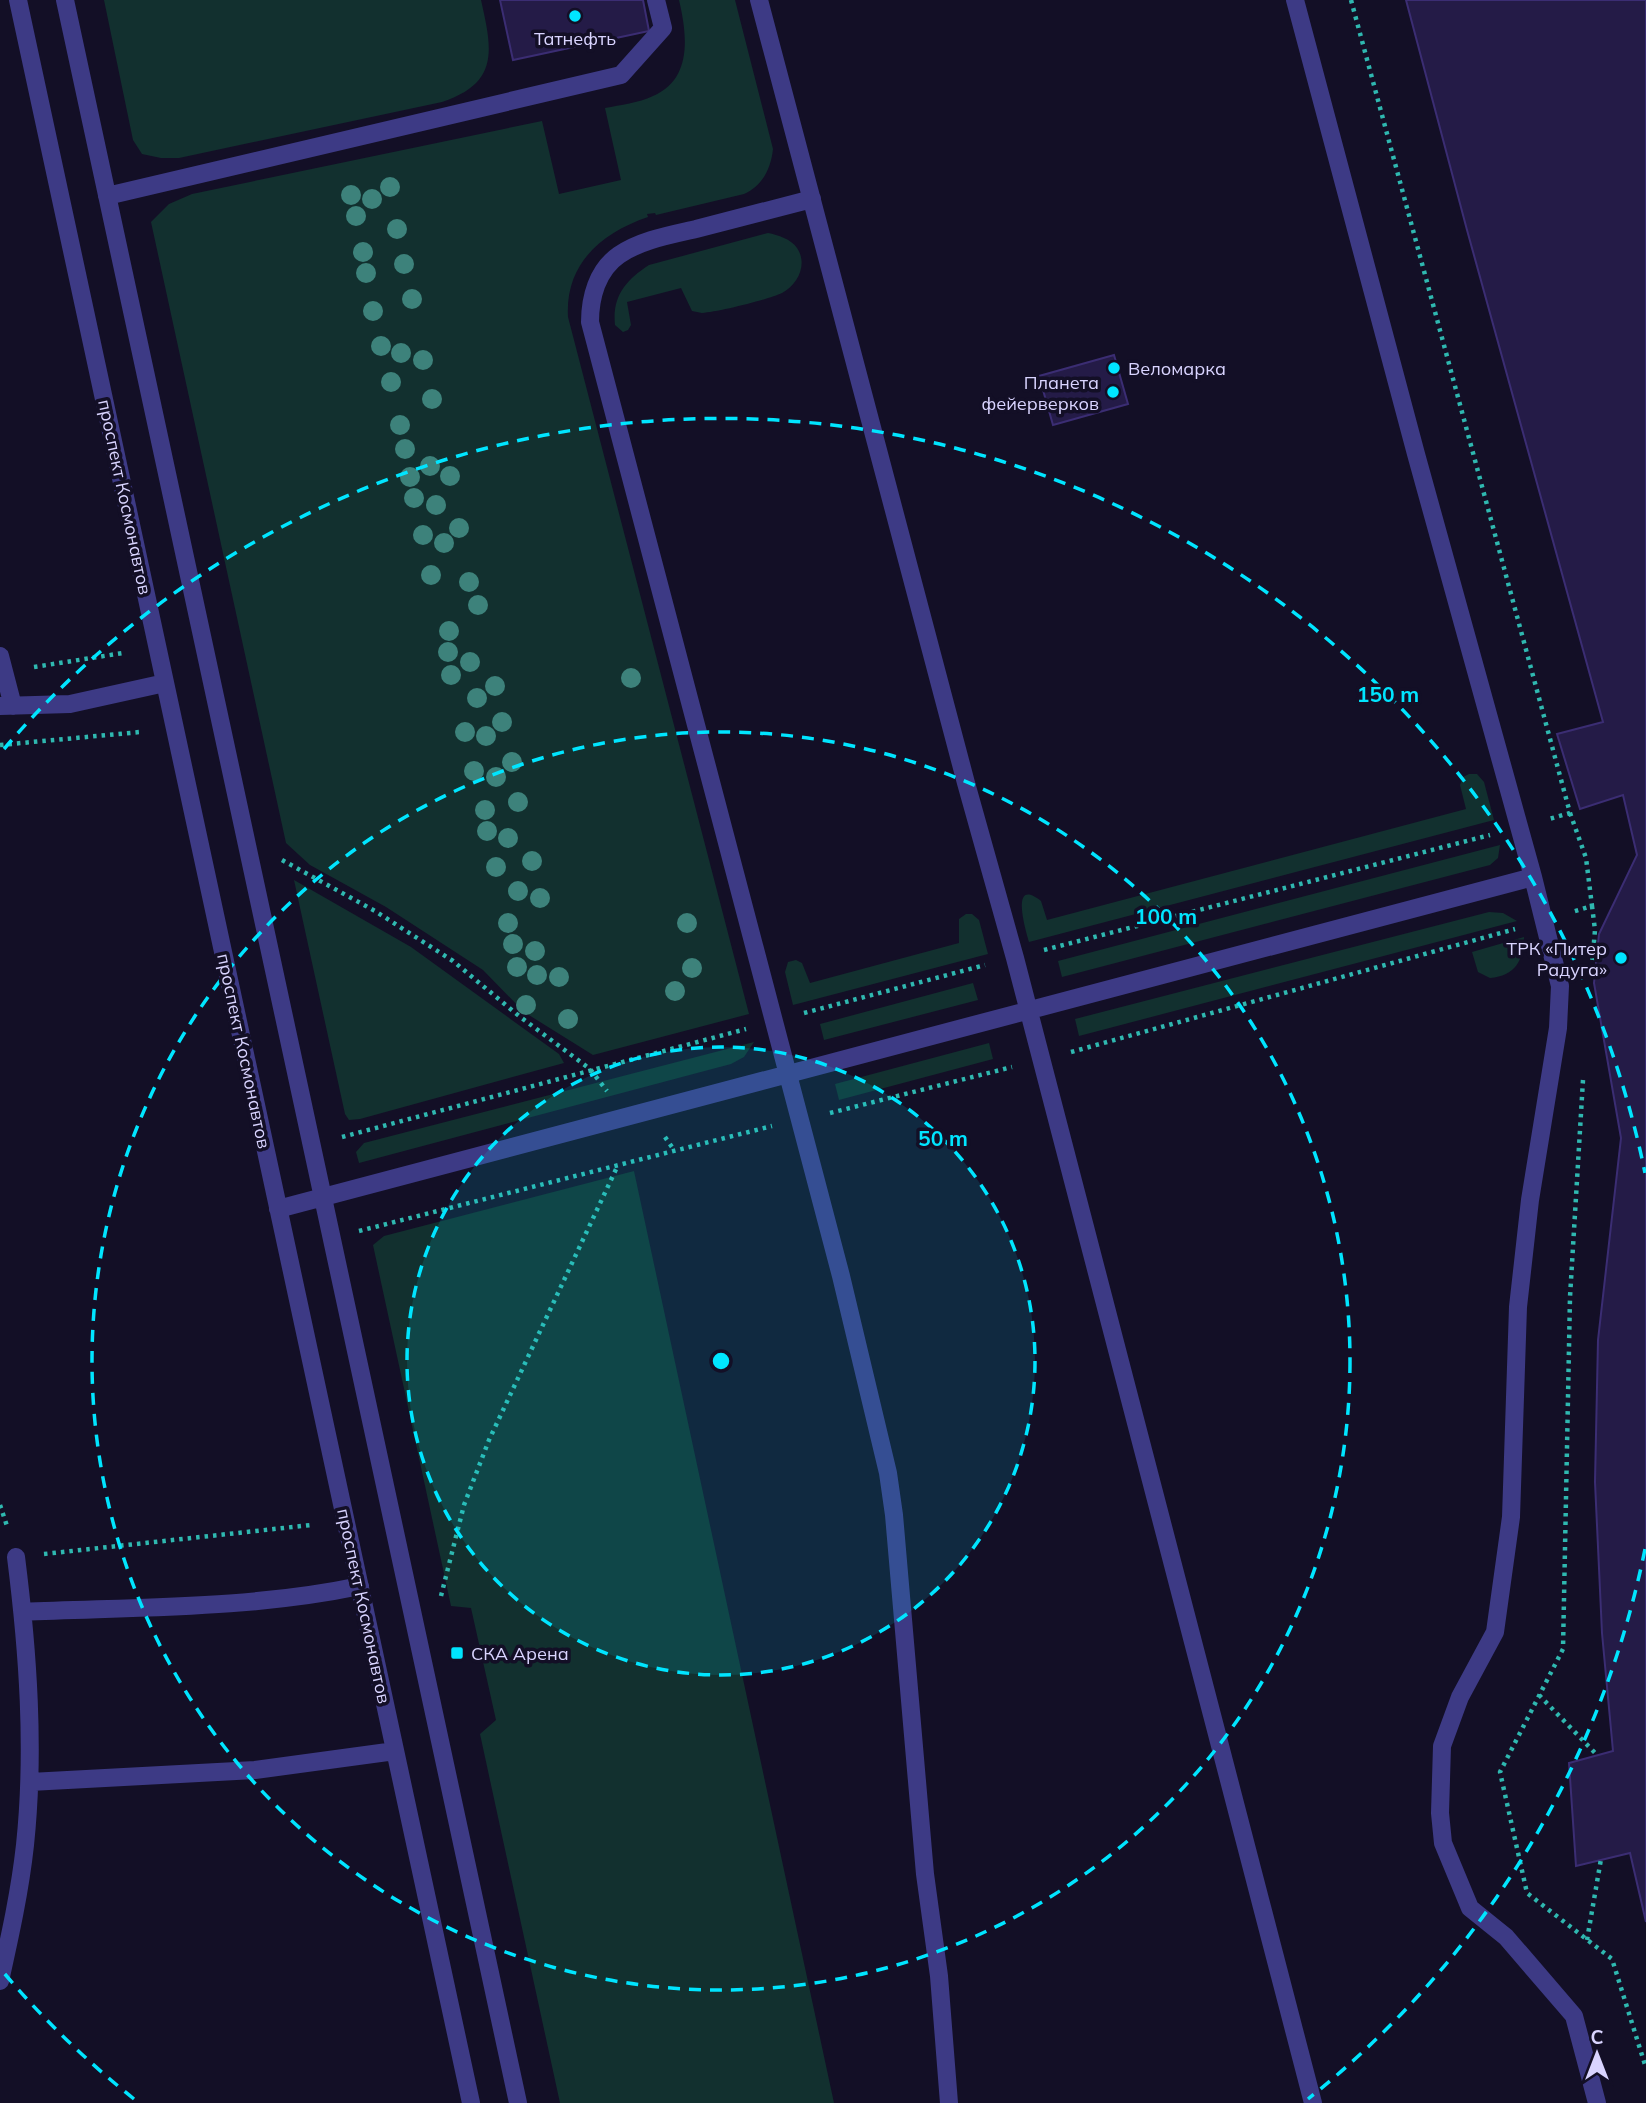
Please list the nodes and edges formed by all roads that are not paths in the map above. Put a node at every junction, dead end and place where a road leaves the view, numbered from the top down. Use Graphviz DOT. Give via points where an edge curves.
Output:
graph roads {
  1 [pos="18,0"];
  2 [pos="65,0"];
  3 [pos="656,0"];
  4 [pos="759,0"];
  5 [pos="1295,0"];
  6 [pos="107,196"];
  7 [pos="812,199"];
  8 [pos="2,664"];
  9 [pos="165,683"];
  10 [pos="6,706"];
  11 [pos="1533,877"];
  12 [pos="1027,1010"];
  13 [pos="788,1073"];
  14 [pos="323,1197"];
  15 [pos="278,1209"];
  16 [pos="16,1557"];
  17 [pos="360,1586"];
  18 [pos="23,1612"];
  19 [pos="395,1751"];
  20 [pos="30,1782"];
  21 [pos="0,1981"];
  22 [pos="471,2103"];
  23 [pos="518,2103"];
  24 [pos="948,2103"];
  25 [pos="1313,2103"];
  26 [pos="1597,2103"];
  1 -- 9 [label="street, проспект Космонавтов"];
  2 -- 6 [label="street"];
  3 -- 6 [label="street" via="663,27 621,75"];
  4 -- 7 [label="street"];
  5 -- 11 [label="street"];
  6 -- 14 [label="street"];
  7 -- 12 [label="street"];
  7 -- 13 [label="street" via="648,241 619,255 607,267 590,303 590,322"];
  8 -- 10 [label="street"];
  9 -- 10 [label="street" via="70,704"];
  9 -- 15 [label="street, проспект Космонавтов"];
  11 -- 12 [label="street"];
  11 -- 26 [label="street" via="1560,986 1559,1028 1530,1200 1518,1307 1511,1517 1495,1632 1460,1697 1441,1746 1440,1813 1443,1843 1470,1908 1506,1937 1574,2015"];
  12 -- 13 [label="street"];
  12 -- 25 [label="street"];
  13 -- 14 [label="street"];
  13 -- 24 [label="street" via="888,1473"];
  14 -- 15 [label="street"];
  14 -- 23 [label="street"];
  15 -- 17 [label="street, проспект Космонавтов"];
  16 -- 18 [label="street"];
  17 -- 18 [label="street" via="254,1601"];
  17 -- 19 [label="street, проспект Космонавтов"];
  18 -- 20 [label="street"];
  19 -- 20 [label="street" via="255,1770"];
  19 -- 22 [label="street, проспект Космонавтов"];
  20 -- 21 [label="street" via="18,1898"];
}
